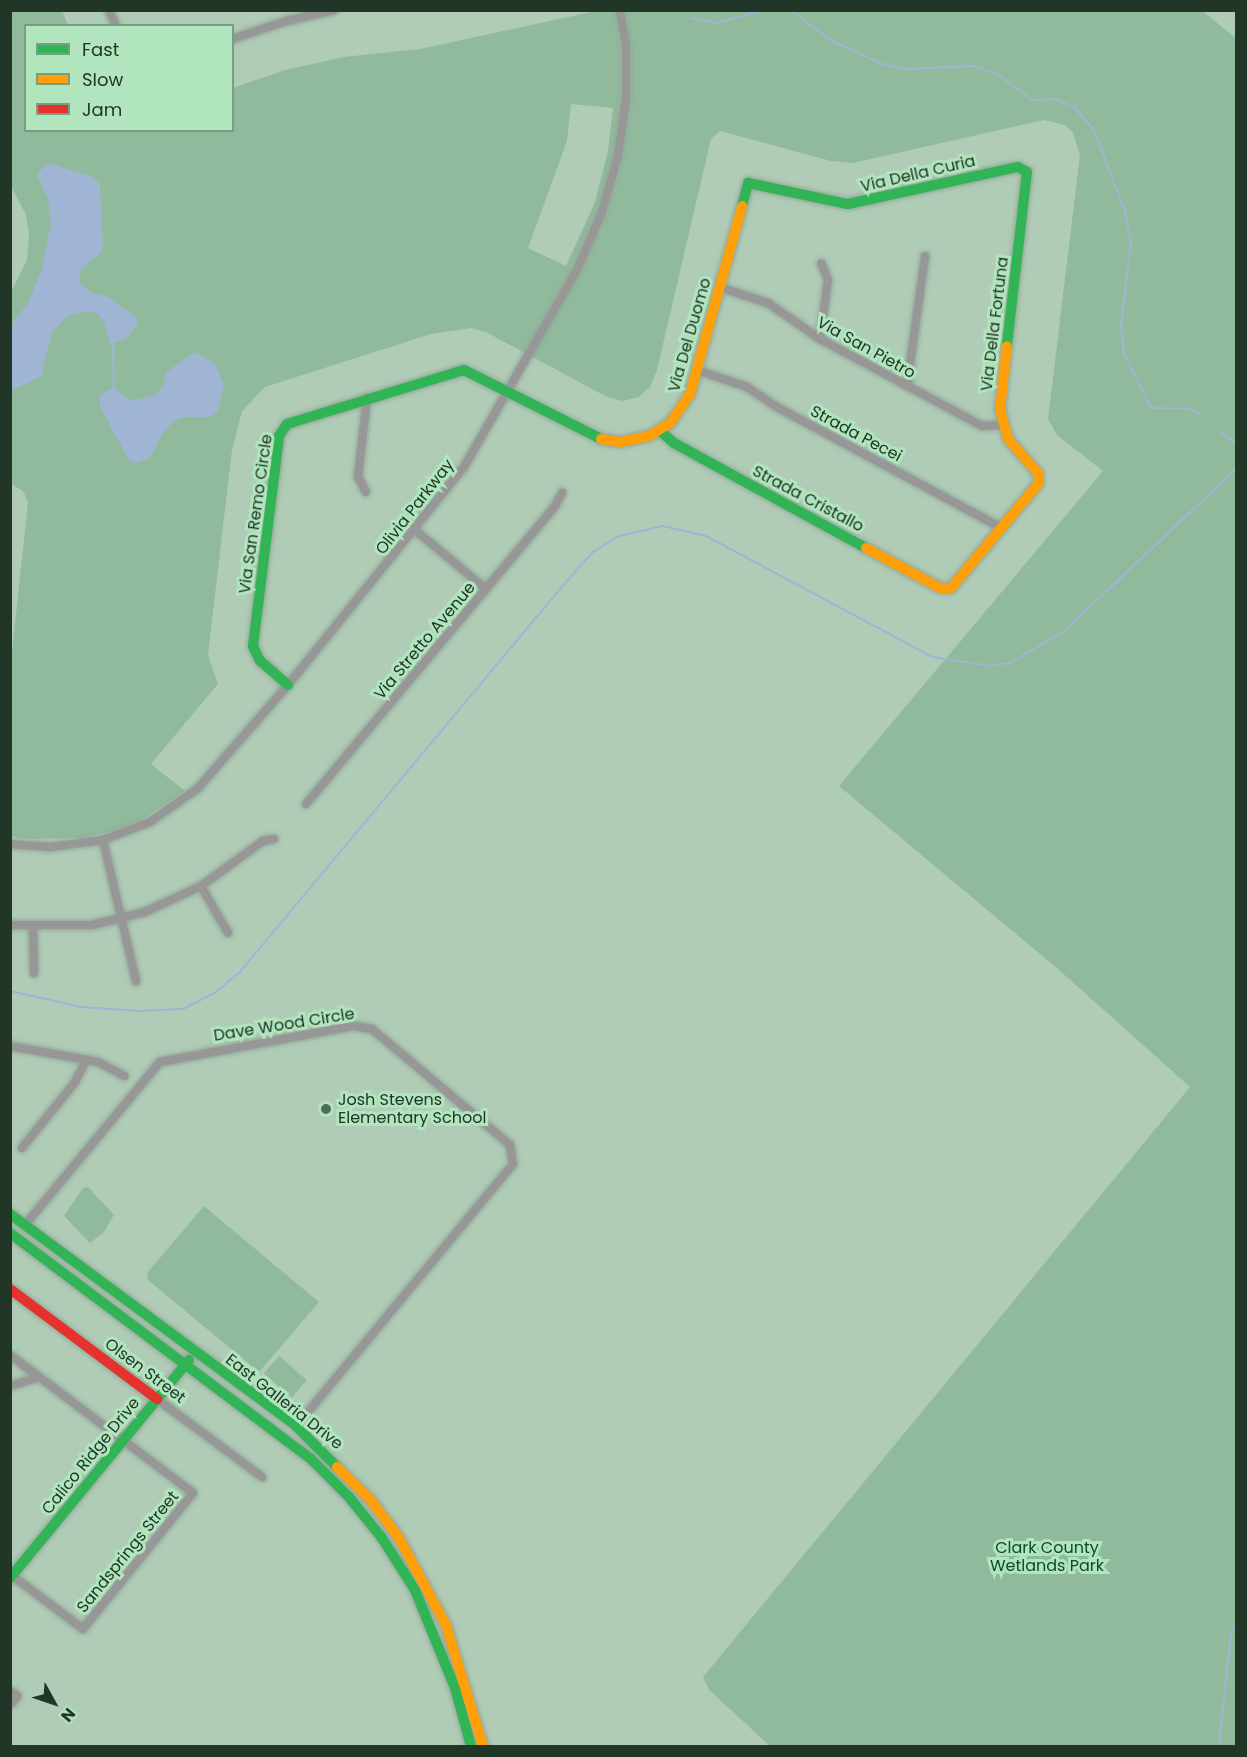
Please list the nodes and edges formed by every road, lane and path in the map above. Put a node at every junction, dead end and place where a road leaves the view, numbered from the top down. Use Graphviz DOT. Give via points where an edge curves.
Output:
graph roads {
  1 [pos="109,10"];
  2 [pos="334,10"];
  3 [pos="620,10"];
  4 [pos="115,24"];
  5 [pos="234,38"];
  6 [pos="1024,169"];
  7 [pos="748,183"];
  8 [pos="925,256"];
  9 [pos="822,263"];
  10 [pos="719,287"];
  11 [pos="820,339"];
  12 [pos="697,370"];
  13 [pos="907,386"];
  14 [pos="508,391"];
  15 [pos="367,398"];
  16 [pos="1003,425"];
  17 [pos="659,430"];
  18 [pos="366,492"];
  19 [pos="562,493"];
  20 [pos="1000,527"];
  21 [pos="415,530"];
  22 [pos="486,589"];
  23 [pos="288,685"];
  24 [pos="306,804"];
  25 [pos="274,839"];
  26 [pos="103,840"];
  27 [pos="10,844"];
  28 [pos="201,886"];
  29 [pos="122,918"];
  30 [pos="10,925"];
  31 [pos="33,927"];
  32 [pos="228,933"];
  33 [pos="34,973"];
  34 [pos="136,981"];
  35 [pos="10,1046"];
  36 [pos="86,1060"];
  37 [pos="124,1076"];
  38 [pos="22,1148"];
  39 [pos="10,1214"];
  40 [pos="10,1224"];
  41 [pos="25,1225"];
  42 [pos="10,1233"];
  43 [pos="10,1289"];
  44 [pos="195,1352"];
  45 [pos="10,1355"];
  46 [pos="185,1364"];
  47 [pos="40,1377"];
  48 [pos="10,1386"];
  49 [pos="157,1399"];
  50 [pos="296,1426"];
  51 [pos="123,1440"];
  52 [pos="310,1459"];
  53 [pos="262,1478"];
  54 [pos="11,1576"];
  55 [pos="10,1691"];
  56 [pos="12,1703"];
  57 [pos="471,1746"];
  58 [pos="483,1746"];
  1 -- 4 [label="street"];
  2 -- 5 [label="street"];
  3 -- 14 [label="street, Olivia Parkway" via="626,45 626,99 610,186 581,260"];
  6 -- 7 [label="street, Via Della Curia" via="848,204"];
  6 -- 16 [label="street, Via Della Fortuna" via="1029,177 1000,395"];
  7 -- 10 [label="street, Via Del Duomo"];
  8 -- 13 [label="street"];
  9 -- 11 [label="street" via="828,280"];
  10 -- 11 [label="street, Via San Pietro" via="768,303"];
  10 -- 12 [label="street, Via Del Duomo"];
  11 -- 13 [label="street, Via San Pietro"];
  12 -- 17 [label="street, Via Del Duomo" via="685,405"];
  12 -- 20 [label="street, Strada Pecei" via="747,387 775,406"];
  13 -- 16 [label="street, Via San Pietro" via="982,426"];
  14 -- 15 [label="street, Via San Remo Circle" via="470,371 458,370"];
  14 -- 17 [label="street, Via Del Duomo" via="585,433 608,441 635,440"];
  14 -- 21 [label="street, Olivia Parkway" via="464,467"];
  15 -- 18 [label="street" via="358,477"];
  15 -- 23 [label="street, Via San Remo Circle" via="293,421 279,436 253,646 260,661"];
  16 -- 20 [label="street, Via Della Fortuna" via="1016,450 1038,473 1038,484"];
  17 -- 20 [label="street, Strada Cristallo" via="674,443 945,591"];
  19 -- 22 [label="street, Via Stretto Avenue"];
  21 -- 22 [label="street"];
  21 -- 23 [label="street, Olivia Parkway"];
  22 -- 24 [label="street, Via Stretto Avenue"];
  23 -- 26 [label="street, Olivia Parkway" via="198,788 150,822"];
  25 -- 28 [label="street" via="263,841"];
  26 -- 27 [label="street, Olivia Parkway" via="50,847"];
  26 -- 29 [label="street"];
  28 -- 29 [label="street" via="168,903"];
  28 -- 32 [label="street"];
  29 -- 31 [label="street" via="92,925"];
  29 -- 34 [label="street"];
  30 -- 31 [label="street"];
  31 -- 33 [label="street"];
  35 -- 36 [label="street"];
  36 -- 37 [label="street" via="114,1068"];
  36 -- 38 [label="street" via="75,1082"];
  39 -- 41 [label="street, East Galleria Drive"];
  40 -- 41 [label="street"];
  41 -- 44 [label="street, East Galleria Drive"];
  41 -- 50 [label="street, Dave Wood Circle" via="160,1062 353,1026 372,1029 510,1145 513,1164"];
  42 -- 46 [label="street, East Galleria Drive"];
  43 -- 49 [label="street, Olsen Street"];
  44 -- 46 [label="street, Calico Ridge Drive"];
  44 -- 50 [label="street, East Galleria Drive"];
  45 -- 47 [label="street"];
  46 -- 49 [label="street, Calico Ridge Drive"];
  46 -- 52 [label="street, East Galleria Drive"];
  47 -- 48 [label="street"];
  47 -- 51 [label="street"];
  49 -- 51 [label="street, Calico Ridge Drive"];
  49 -- 53 [label="street, Olsen Street"];
  50 -- 52 [label="street"];
  50 -- 58 [label="street, East Galleria Drive" via="370,1500 424,1580 446,1625"];
  51 -- 54 [label="street, Calico Ridge Drive"];
  51 -- 54 [label="street, Sandsprings Street" via="194,1493 83,1629"];
  52 -- 57 [label="street, East Galleria Drive" via="350,1497 415,1590 455,1688"];
  55 -- 56 [label="street" via="17,1696"];
}
